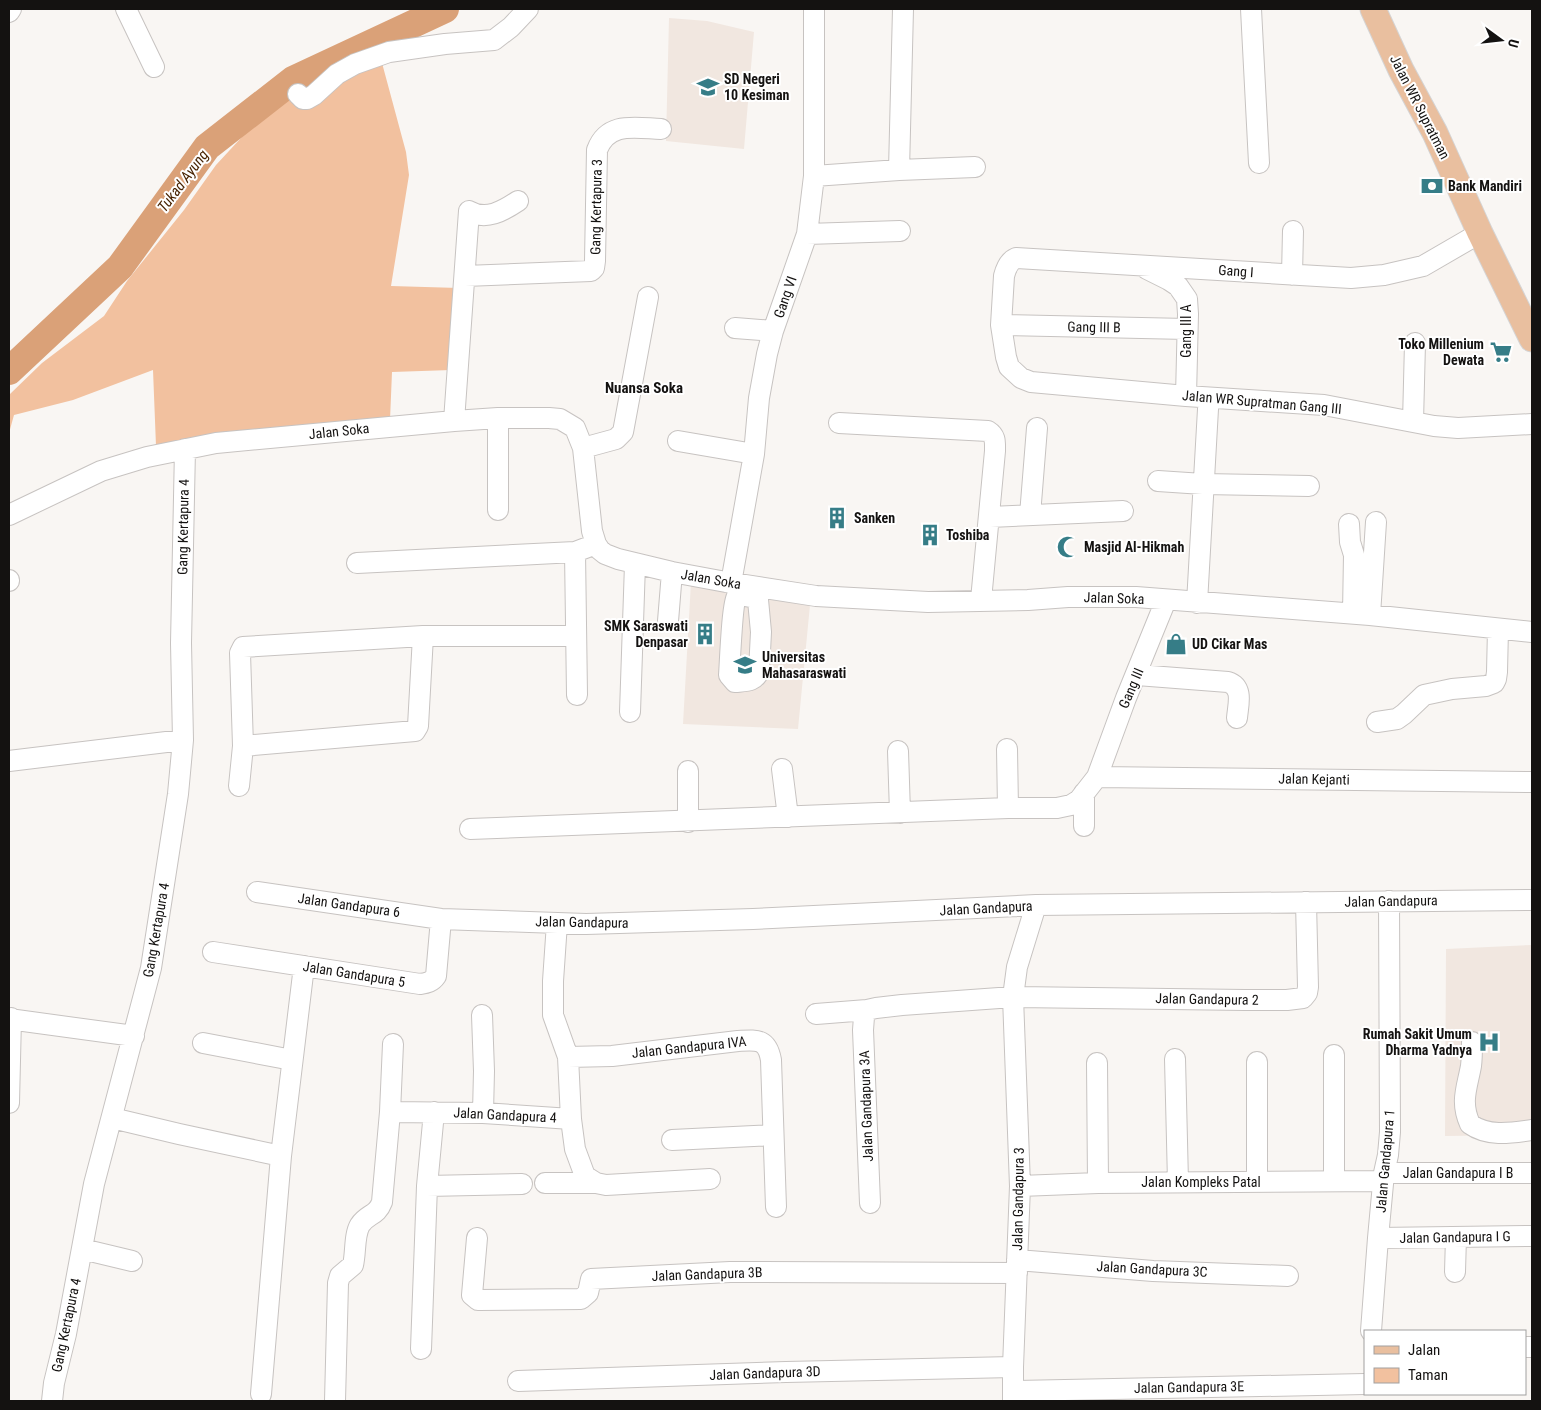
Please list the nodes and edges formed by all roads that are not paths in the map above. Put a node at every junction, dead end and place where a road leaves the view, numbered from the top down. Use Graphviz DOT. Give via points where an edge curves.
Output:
graph roads {
  1 [pos="11,9"];
  2 [pos="126,9"];
  3 [pos="528,9"];
  4 [pos="814,9"];
  5 [pos="903,9"];
  6 [pos="1251,9"];
  7 [pos="1373,9"];
  8 [pos="9,12"];
  9 [pos="154,68"];
  10 [pos="298,94"];
  11 [pos="661,128"];
  12 [pos="1259,162"];
  13 [pos="975,167"];
  14 [pos="900,170"];
  15 [pos="814,176"];
  16 [pos="518,201"];
  17 [pos="900,231"];
  18 [pos="1293,231"];
  19 [pos="1480,233"];
  20 [pos="807,234"];
  21 [pos="1137,264"];
  22 [pos="1292,275"];
  23 [pos="465,276"];
  24 [pos="648,297"];
  25 [pos="1001,325"];
  26 [pos="734,328"];
  27 [pos="1188,329"];
  28 [pos="773,331"];
  29 [pos="1532,339"];
  30 [pos="1416,343"];
  31 [pos="1186,396"];
  32 [pos="1208,409"];
  33 [pos="498,418"];
  34 [pos="454,421"];
  35 [pos="1413,422"];
  36 [pos="839,423"];
  37 [pos="1532,424"];
  38 [pos="1037,428"];
  39 [pos="678,441"];
  40 [pos="583,448"];
  41 [pos="185,449"];
  42 [pos="754,454"];
  43 [pos="1158,481"];
  44 [pos="1203,484"];
  45 [pos="1308,486"];
  46 [pos="498,510"];
  47 [pos="1123,511"];
  48 [pos="9,515"];
  49 [pos="1030,515"];
  50 [pos="990,517"];
  51 [pos="1376,522"];
  52 [pos="1350,524"];
  53 [pos="596,544"];
  54 [pos="575,552"];
  55 [pos="357,563"];
  56 [pos="635,564"];
  57 [pos="672,572"];
  58 [pos="741,588"];
  59 [pos="981,600"];
  60 [pos="1166,600"];
  61 [pos="1197,602"];
  62 [pos="1361,614"];
  63 [pos="668,621"];
  64 [pos="1498,629"];
  65 [pos="1532,632"];
  66 [pos="423,636"];
  67 [pos="576,636"];
  68 [pos="1137,675"];
  69 [pos="577,695"];
  70 [pos="630,712"];
  71 [pos="1237,718"];
  72 [pos="1377,722"];
  73 [pos="183,740"];
  74 [pos="243,746"];
  75 [pos="1007,749"];
  76 [pos="898,751"];
  77 [pos="9,761"];
  78 [pos="782,769"];
  79 [pos="688,771"];
  80 [pos="1097,777"];
  81 [pos="1532,782"];
  82 [pos="239,786"];
  83 [pos="1084,793"];
  84 [pos="1008,808"];
  85 [pos="900,813"];
  86 [pos="788,818"];
  87 [pos="688,822"];
  88 [pos="1084,826"];
  89 [pos="470,829"];
  90 [pos="257,892"];
  91 [pos="1532,900"];
  92 [pos="1389,901"];
  93 [pos="1306,902"];
  94 [pos="1036,905"];
  95 [pos="441,919"];
  96 [pos="557,923"];
  97 [pos="213,952"];
  98 [pos="304,966"];
  99 [pos="1014,997"];
  100 [pos="867,1010"];
  101 [pos="816,1014"];
  102 [pos="482,1015"];
  103 [pos="10,1018"];
  104 [pos="134,1036"];
  105 [pos="1472,1042"];
  106 [pos="203,1043"];
  107 [pos="393,1044"];
  108 [pos="1334,1055"];
  109 [pos="568,1057"];
  110 [pos="1175,1059"];
  111 [pos="292,1060"];
  112 [pos="1257,1062"];
  113 [pos="1097,1063"];
  114 [pos="9,1103"];
  115 [pos="390,1112"];
  116 [pos="434,1112"];
  117 [pos="483,1113"];
  118 [pos="112,1118"];
  119 [pos="571,1119"];
  120 [pos="1532,1130"];
  121 [pos="773,1135"];
  122 [pos="672,1140"];
  123 [pos="281,1156"];
  124 [pos="1532,1173"];
  125 [pos="1384,1177"];
  126 [pos="710,1179"];
  127 [pos="1334,1181"];
  128 [pos="1178,1182"];
  129 [pos="1257,1182"];
  130 [pos="545,1183"];
  131 [pos="596,1183"];
  132 [pos="1098,1183"];
  133 [pos="522,1184"];
  134 [pos="428,1186"];
  135 [pos="1020,1186"];
  136 [pos="870,1203"];
  137 [pos="776,1207"];
  138 [pos="1532,1236"];
  139 [pos="1456,1237"];
  140 [pos="477,1238"];
  141 [pos="1378,1238"];
  142 [pos="82,1249"];
  143 [pos="132,1261"];
  144 [pos="1017,1266"];
  145 [pos="1455,1272"];
  146 [pos="1288,1276"];
  147 [pos="1371,1330"];
  148 [pos="421,1349"];
  149 [pos="1013,1367"];
  150 [pos="518,1382"];
  151 [pos="1364,1384"];
  152 [pos="261,1394"];
  153 [pos="1013,1396"];
  154 [pos="52,1401"];
  155 [pos="335,1401"];
  1 -- 8 [label="street"];
  2 -- 9 [label="street"];
  3 -- 10 [label="street" via="494,40 389,52 336,74 307,99"];
  4 -- 15 [label="street, Gang VI"];
  5 -- 14 [label="street"];
  6 -- 12 [label="street"];
  7 -- 19 [label="main road, Jalan WR Supratman" via="1435,132"];
  11 -- 23 [label="street, Gang Kertapura 3" via="623,128 606,134 600,141 597,150 594,268 590,271"];
  13 -- 14 [label="street"];
  14 -- 15 [label="street"];
  15 -- 20 [label="street, Gang VI"];
  16 -- 23 [label="street" via="489,215 469,211"];
  17 -- 20 [label="street"];
  18 -- 22 [label="street"];
  19 -- 22 [label="street, Gang I" via="1422,266 1384,275 1351,278"];
  19 -- 29 [label="main road, Jalan WR Supratman"];
  20 -- 28 [label="street, Gang VI"];
  21 -- 22 [label="street, Gang I"];
  21 -- 25 [label="street, Gang I" via="1011,260 1006,269"];
  21 -- 27 [label="street, Gang III A" via="1169,280 1184,293"];
  23 -- 34 [label="street"];
  24 -- 40 [label="street" via="623,432 616,439"];
  25 -- 27 [label="street, Gang III B"];
  25 -- 31 [label="street, Jalan WR Supratman Gang III" via="1010,368 1031,382"];
  26 -- 28 [label="street"];
  27 -- 31 [label="street, Gang III A"];
  28 -- 42 [label="street, Gang VI" via="760,398"];
  30 -- 35 [label="street"];
  31 -- 35 [label="street, Jalan WR Supratman Gang III" via="1324,405"];
  32 -- 44 [label="street"];
  33 -- 34 [label="street, Jalan Soka"];
  33 -- 40 [label="street, Jalan Soka" via="560,419 575,428"];
  33 -- 46 [label="street"];
  34 -- 41 [label="street, Jalan Soka" via="216,443"];
  35 -- 37 [label="street, Jalan WR Supratman Gang III" via="1458,428"];
  36 -- 50 [label="street" via="988,431 993,434 995,450"];
  38 -- 49 [label="street"];
  39 -- 42 [label="street"];
  40 -- 53 [label="street, Jalan Soka"];
  41 -- 48 [label="street, Jalan Soka" via="101,471"];
  41 -- 73 [label="street, Gang Kertapura 4" via="181,643"];
  42 -- 58 [label="street, Gang VI"];
  43 -- 44 [label="street"];
  44 -- 45 [label="street"];
  44 -- 61 [label="street"];
  47 -- 49 [label="street"];
  49 -- 50 [label="street"];
  50 -- 59 [label="street"];
  51 -- 62 [label="street"];
  52 -- 62 [label="street"];
  53 -- 54 [label="street"];
  53 -- 56 [label="street, Jalan Soka" via="605,554"];
  54 -- 55 [label="street"];
  54 -- 67 [label="street"];
  56 -- 57 [label="street, Jalan Soka"];
  56 -- 70 [label="street"];
  57 -- 58 [label="street, Jalan Soka"];
  57 -- 63 [label="street"];
  58 -- 59 [label="street, Jalan Soka" via="928,602"];
  59 -- 60 [label="street, Jalan Soka" via="1087,597"];
  60 -- 61 [label="street, Jalan Soka"];
  60 -- 68 [label="street, Gang III"];
  61 -- 62 [label="street, Jalan Soka"];
  62 -- 64 [label="street, Jalan Soka"];
  64 -- 65 [label="street, Jalan Soka"];
  64 -- 72 [label="street" via="1494,683 1424,695 1397,719"];
  66 -- 67 [label="street"];
  66 -- 74 [label="street" via="418,726 415,731"];
  66 -- 74 [label="street" via="243,647 240,653"];
  67 -- 69 [label="street"];
  68 -- 71 [label="street" via="1233,684 1239,695"];
  68 -- 80 [label="street, Gang III"];
  73 -- 77 [label="street"];
  73 -- 104 [label="street, Gang Kertapura 4" via="178,794 151,968"];
  74 -- 82 [label="street"];
  75 -- 84 [label="street"];
  76 -- 85 [label="street"];
  78 -- 86 [label="street"];
  79 -- 87 [label="street"];
  80 -- 81 [label="street, Jalan Kejanti"];
  80 -- 83 [label="street, Gang III"];
  83 -- 84 [label="street, Gang III" via="1070,805 1058,808"];
  83 -- 88 [label="street"];
  84 -- 85 [label="street, Gang III"];
  85 -- 86 [label="street, Gang III"];
  86 -- 87 [label="street, Gang III"];
  87 -- 89 [label="street, Gang III"];
  90 -- 95 [label="street, Jalan Gandapura 6"];
  91 -- 92 [label="street, Jalan Gandapura"];
  92 -- 93 [label="street, Jalan Gandapura"];
  92 -- 125 [label="street, Jalan Gandapura 1" via="1390,1132"];
  93 -- 94 [label="street, Jalan Gandapura"];
  93 -- 99 [label="street, Jalan Gandapura 2" via="1308,987 1303,998"];
  94 -- 96 [label="street, Jalan Gandapura" via="753,919"];
  94 -- 99 [label="street, Jalan Gandapura 3" via="1017,967"];
  95 -- 96 [label="street, Jalan Gandapura"];
  95 -- 98 [label="street, Jalan Gandapura 5" via="436,976 428,983"];
  96 -- 109 [label="street, Jalan Gandapura 4" via="553,1015"];
  97 -- 98 [label="street, Jalan Gandapura 5"];
  98 -- 111 [label="street"];
  99 -- 100 [label="street"];
  99 -- 135 [label="street, Jalan Gandapura 3"];
  100 -- 101 [label="street"];
  100 -- 136 [label="street, Jalan Gandapura 3A" via="863,1030"];
  102 -- 117 [label="street"];
  103 -- 104 [label="street"];
  103 -- 114 [label="street"];
  104 -- 118 [label="street, Gang Kertapura 4"];
  105 -- 120 [label="street" via="1464,1096 1464,1110 1470,1124 1484,1132"];
  106 -- 111 [label="street"];
  107 -- 115 [label="street"];
  108 -- 127 [label="street"];
  109 -- 119 [label="street, Jalan Gandapura 4"];
  109 -- 121 [label="street, Jalan Gandapura IVA" via="612,1056 738,1041 760,1042 769,1050 771,1060"];
  110 -- 128 [label="street"];
  111 -- 123 [label="street"];
  112 -- 129 [label="street"];
  113 -- 132 [label="street"];
  115 -- 116 [label="street, Jalan Gandapura 4"];
  115 -- 155 [label="street" via="382,1202 380,1208 359,1227 353,1265 340,1276 338,1283"];
  116 -- 117 [label="street, Jalan Gandapura 4"];
  116 -- 134 [label="street"];
  117 -- 119 [label="street, Jalan Gandapura 4"];
  118 -- 123 [label="street"];
  118 -- 142 [label="street, Gang Kertapura 4" via="94,1184"];
  119 -- 131 [label="street" via="574,1149 580,1165 585,1176"];
  121 -- 122 [label="street"];
  121 -- 137 [label="street, Jalan Gandapura IVA"];
  123 -- 152 [label="street"];
  124 -- 125 [label="street, Jalan Gandapura I B"];
  125 -- 127 [label="street, Jalan Kompleks Patal"];
  125 -- 141 [label="street, Jalan Gandapura 1"];
  126 -- 131 [label="street"];
  127 -- 129 [label="street, Jalan Kompleks Patal"];
  128 -- 129 [label="street, Jalan Kompleks Patal"];
  128 -- 132 [label="street, Jalan Kompleks Patal"];
  130 -- 131 [label="street"];
  132 -- 135 [label="street, Jalan Kompleks Patal"];
  133 -- 134 [label="street"];
  134 -- 148 [label="street"];
  135 -- 144 [label="street, Jalan Gandapura 3"];
  138 -- 139 [label="street, Jalan Gandapura I G"];
  139 -- 141 [label="street, Jalan Gandapura I G"];
  139 -- 145 [label="street"];
  140 -- 144 [label="street, Jalan Gandapura 3B" via="472,1295 478,1300 581,1299 588,1293 591,1278"];
  141 -- 147 [label="street, Jalan Gandapura 1"];
  142 -- 143 [label="street"];
  142 -- 154 [label="street, Gang Kertapura 4"];
  144 -- 146 [label="street, Jalan Gandapura 3C"];
  144 -- 149 [label="street, Jalan Gandapura 3"];
  149 -- 150 [label="street, Jalan Gandapura 3D"];
  149 -- 153 [label="street, Jalan Gandapura 3"];
  151 -- 153 [label="street, Jalan Gandapura 3E"];
}
